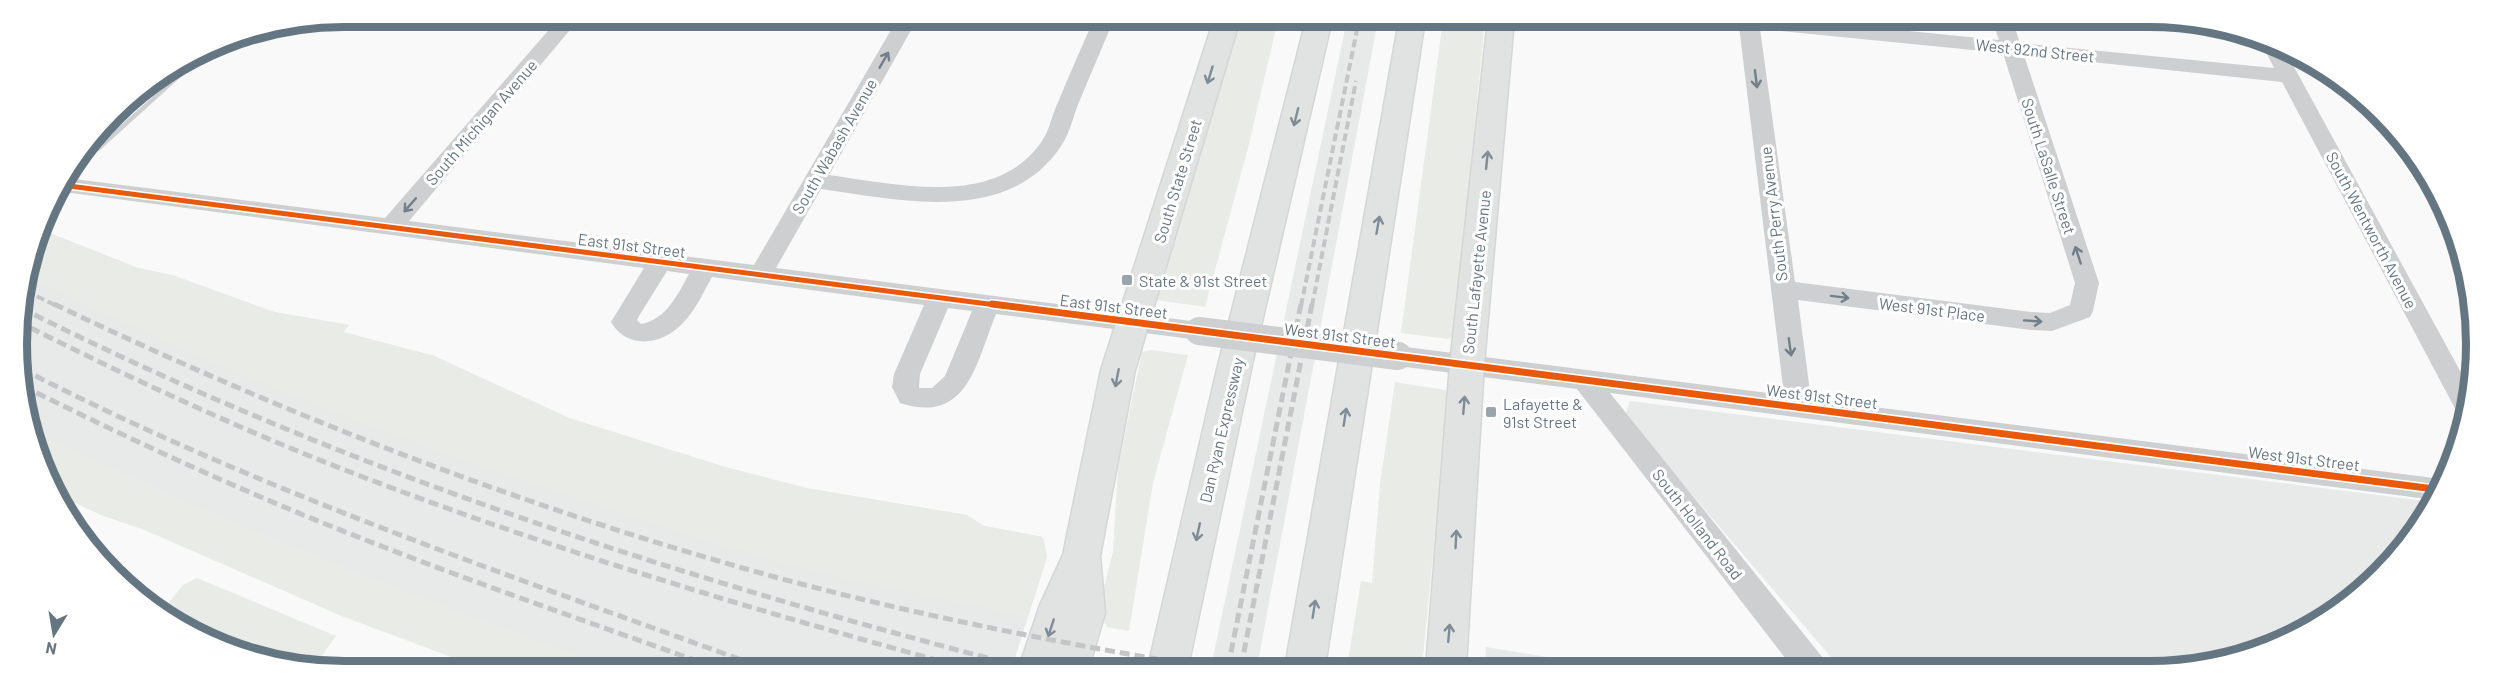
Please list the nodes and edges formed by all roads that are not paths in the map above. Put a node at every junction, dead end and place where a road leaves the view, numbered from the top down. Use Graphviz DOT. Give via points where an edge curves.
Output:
graph roads {
  1 [pos="562,27"];
  2 [pos="903,27"];
  3 [pos="1101,27"];
  4 [pos="1225,27"];
  5 [pos="1296,27"];
  6 [pos="1317,27"];
  7 [pos="1411,27"];
  8 [pos="1500,27"];
  9 [pos="1749,27"];
  10 [pos="1806,27"];
  11 [pos="2005,27"];
  12 [pos="2011,48"];
  13 [pos="2278,55"];
  14 [pos="1307,74"];
  15 [pos="2289,76"];
  16 [pos="153,92"];
  17 [pos="114,126"];
  18 [pos="813,180"];
  19 [pos="69,186"];
  20 [pos="391,227"];
  21 [pos="661,262"];
  22 [pos="705,268"];
  23 [pos="760,274"];
  24 [pos="1782,289"];
  25 [pos="940,297"];
  26 [pos="988,303"];
  27 [pos="2080,311"];
  28 [pos="1132,322"];
  29 [pos="1198,331"];
  30 [pos="1467,364"];
  31 [pos="1584,379"];
  32 [pos="2461,397"];
  33 [pos="1799,407"];
  34 [pos="2431,489"];
  35 [pos="1082,555"];
  36 [pos="1041,661"];
  37 [pos="1072,661"];
  38 [pos="1169,661"];
  39 [pos="1306,661"];
  40 [pos="1446,661"];
  41 [pos="1806,661"];
  1 -- 20 [label="street, South Michigan Avenue, one-way"];
  18 -- 2 [label="street, South Wabash Avenue, one-way"];
  3 -- 18 [label="street" via="1051,144 1024,174 1003,185 959,194"];
  4 -- 28 [label="main road, South State Street, one-way"];
  5 -- 14 [label="main road"];
  6 -- 14 [label="main road, Dan Ryan Expressway"];
  39 -- 7 [label="main road, one-way"];
  30 -- 8 [label="main road, South Lafayette Avenue, one-way"];
  9 -- 24 [label="street, South Perry Avenue, one-way"];
  10 -- 12 [label="street, West 92nd Street"];
  11 -- 12 [label="street, South LaSalle Street"];
  12 -- 15 [label="street, West 92nd Street"];
  27 -- 12 [label="street, South LaSalle Street, one-way" via="2087,283"];
  13 -- 15 [label="street, South Wentworth Avenue"];
  14 -- 38 [label="main road, Dan Ryan Expressway, one-way" via="1235,365"];
  15 -- 32 [label="street, South Wentworth Avenue"];
  16 -- 17 [label="street"];
  18 -- 23 [label="street, South Wabash Avenue"];
  19 -- 20 [label="street, East 91st Street"];
  20 -- 21 [label="street, East 91st Street"];
  21 -- 22 [label="street, East 91st Street"];
  21 -- 22 [label="street, East 91st Street" via="627,314 624,322 628,329 639,333 665,328"];
  22 -- 23 [label="street, East 91st Street"];
  23 -- 25 [label="street, East 91st Street"];
  24 -- 27 [label="street, West 91st Place, one-way" via="2031,321 2052,322"];
  24 -- 33 [label="street, South Perry Avenue, one-way"];
  25 -- 26 [label="street, East 91st Street"];
  25 -- 26 [label="street" via="904,387 909,396 921,400 949,392"];
  26 -- 28 [label="street, East 91st Street"];
  28 -- 29 [label="street, East 91st Street"];
  28 -- 35 [label="main road, South State Street, one-way" via="1118,369"];
  29 -- 30 [label="street, West 91st Street, bridge"];
  30 -- 31 [label="street, West 91st Street"];
  40 -- 30 [label="main road, South Lafayette Avenue, one-way"];
  31 -- 33 [label="street, West 91st Street"];
  31 -- 41 [label="street, South Holland Road"];
  33 -- 34 [label="street, West 91st Street"];
  35 -- 36 [label="main road, South State Street, one-way" via="1059,605"];
  35 -- 37 [label="main road, South State Street" via="1086,613"];
}
